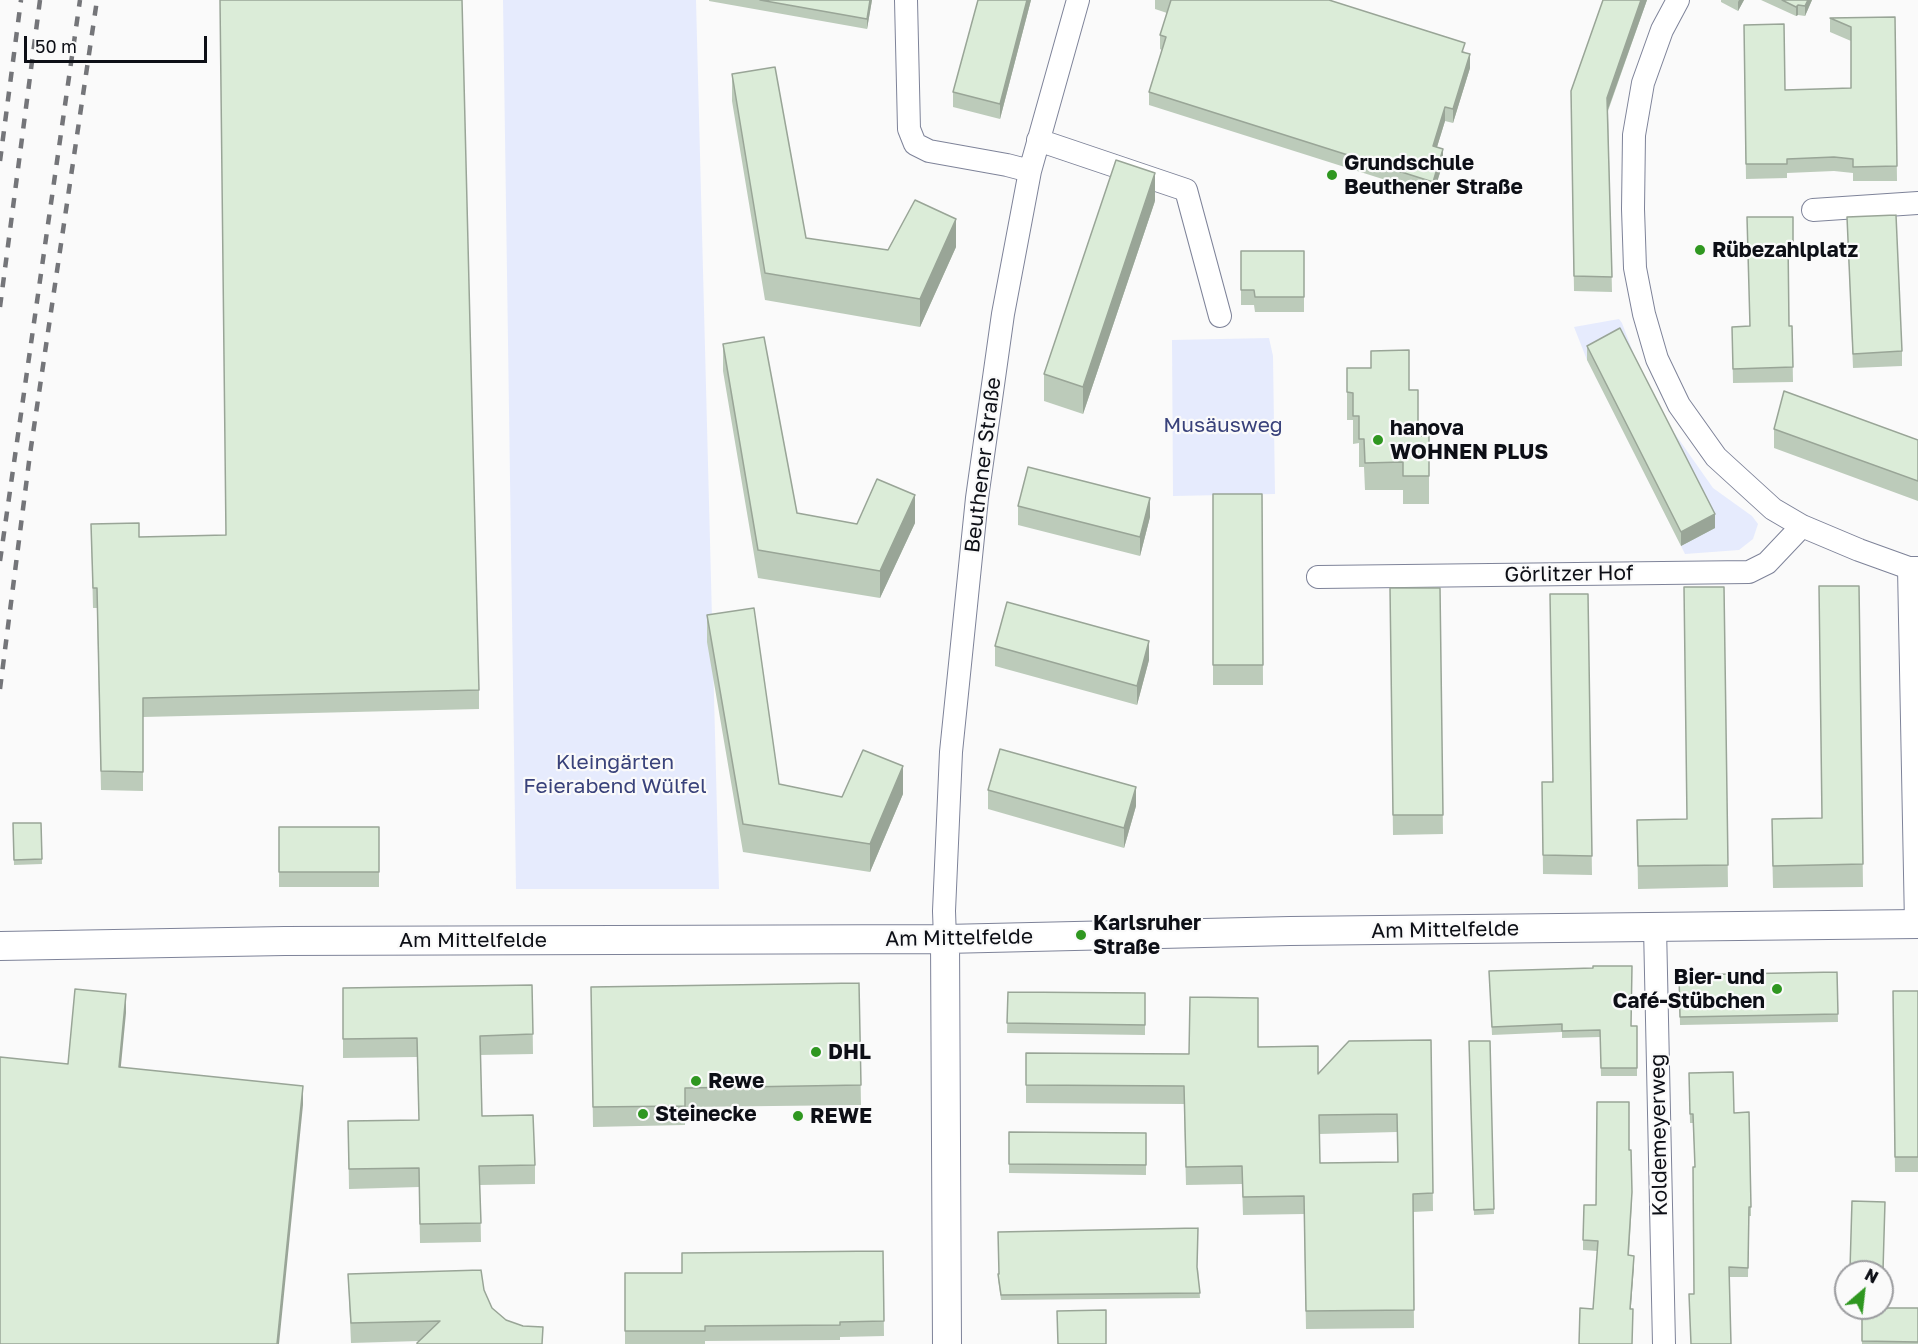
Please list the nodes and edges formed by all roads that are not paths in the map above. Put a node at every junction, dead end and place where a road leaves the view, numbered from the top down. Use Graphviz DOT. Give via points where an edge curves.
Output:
graph roads {
  1 [pos="906,0"];
  2 [pos="1078,0"];
  3 [pos="1678,0"];
  4 [pos="1038,140"];
  5 [pos="1030,171"];
  6 [pos="1918,203"];
  7 [pos="1813,210"];
  8 [pos="1220,316"];
  9 [pos="1802,526"];
  10 [pos="1913,568"];
  11 [pos="1318,577"];
  12 [pos="1917,924"];
  13 [pos="1655,927"];
  14 [pos="945,939"];
  15 [pos="0,946"];
  16 [pos="947,1344"];
  17 [pos="1664,1344"];
  1 -- 5 [label="street" via="909,129 915,144 929,152"];
  2 -- 4 [label="street, Beuthener Straße"];
  3 -- 9 [label="street" via="1662,30 1643,83 1634,135 1635,268 1644,314 1657,359 1679,405 1716,457 1773,509"];
  4 -- 5 [label="street, Beuthener Straße"];
  4 -- 8 [label="street" via="1186,190"];
  5 -- 14 [label="street, Beuthener Straße" via="1003,314 977,498 951,752"];
  6 -- 7 [label="street"];
  9 -- 10 [label="street"];
  9 -- 11 [label="street, Görlitzer Hof" via="1767,563 1749,572"];
  10 -- 12 [label="street"];
  12 -- 13 [label="street, Am Mittelfelde"];
  13 -- 14 [label="street, Am Mittelfelde"];
  13 -- 17 [label="street, Koldemeyerweg"];
  14 -- 15 [label="street, Am Mittelfelde"];
  14 -- 16 [label="street"];
}
